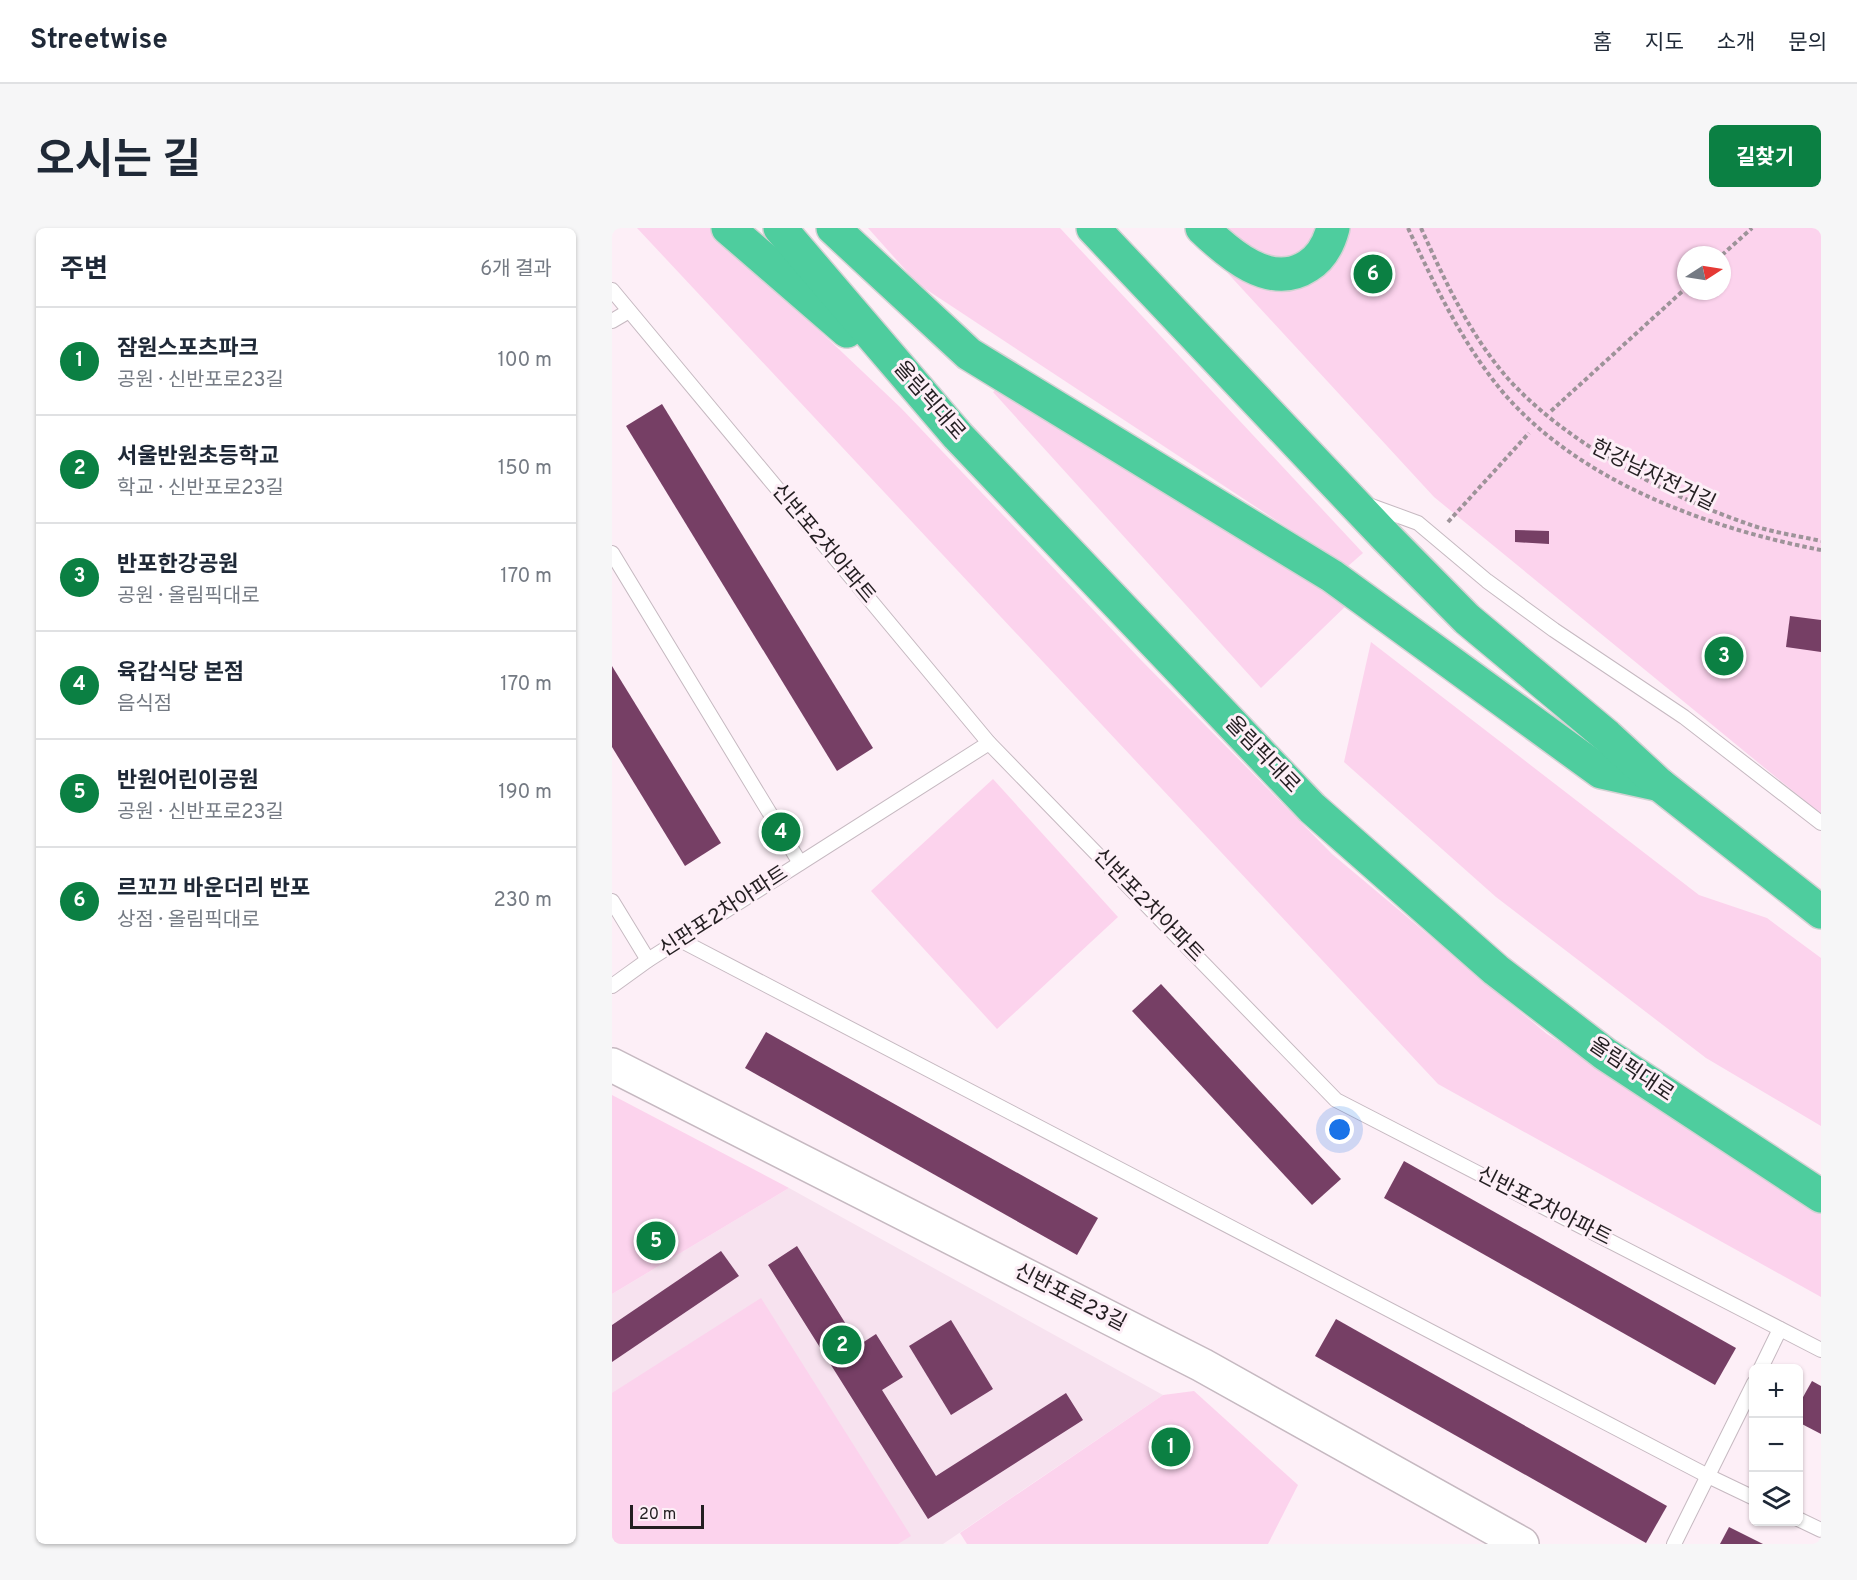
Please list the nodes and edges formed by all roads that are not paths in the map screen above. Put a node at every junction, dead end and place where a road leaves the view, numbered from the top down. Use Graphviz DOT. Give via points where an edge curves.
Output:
graph roads {
  1 [pos="728,228"];
  2 [pos="780,228"];
  3 [pos="833,228"];
  4 [pos="1093,228"];
  5 [pos="1202,228"];
  6 [pos="1333,228"];
  7 [pos="612,290"];
  8 [pos="629,310"];
  9 [pos="612,321"];
  10 [pos="932,404"];
  11 [pos="1351,499"];
  12 [pos="612,553"];
  13 [pos="989,743"];
  14 [pos="1660,785"];
  15 [pos="1821,824"];
  16 [pos="800,863"];
  17 [pos="612,901"];
  18 [pos="1821,912"];
  19 [pos="680,940"];
  20 [pos="648,960"];
  21 [pos="612,986"];
  22 [pos="612,1065"];
  23 [pos="1821,1196"];
  24 [pos="1780,1329"];
  25 [pos="1821,1350"];
  26 [pos="1763,1364"];
  27 [pos="1749,1393"];
  28 [pos="1708,1476"];
  29 [pos="1749,1496"];
  30 [pos="1803,1521"];
  31 [pos="1821,1530"];
  32 [pos="1522,1544"];
  33 [pos="1674,1544"];
  1 -- 10 [label="highway"];
  2 -- 10 [label="highway, 올림픽대로"];
  3 -- 14 [label="highway" via="969,354 1332,576 1601,772"];
  4 -- 11 [label="highway"];
  5 -- 6 [label="highway" via="1237,259 1262,272 1280,274 1299,272 1313,263"];
  7 -- 8 [label="lane, 신반포2차아파트"];
  8 -- 9 [label="lane"];
  8 -- 13 [label="lane, 신반포2차아파트"];
  10 -- 23 [label="highway, 올림픽대로" via="1312,808 1496,970 1605,1054"];
  11 -- 14 [label="highway" via="1467,619"];
  11 -- 15 [label="lane" via="1418,523 1487,581 1684,717"];
  12 -- 16 [label="lane"];
  13 -- 16 [label="lane, 신판포2차아파트"];
  13 -- 24 [label="lane, 신반포2차아파트" via="1336,1100"];
  14 -- 18 [label="highway"];
  16 -- 19 [label="lane, 신판포2차아파트"];
  17 -- 20 [label="lane"];
  19 -- 20 [label="lane, 신판포2차아파트"];
  19 -- 28 [label="lane"];
  20 -- 21 [label="lane, 신판포2차아파트"];
  22 -- 32 [label="street, 신반포로23길" via="1202,1365"];
  24 -- 25 [label="lane, 신반포2차아파트"];
  24 -- 26 [label="lane"];
  27 -- 28 [label="lane"];
  28 -- 29 [label="lane"];
  28 -- 33 [label="lane"];
  30 -- 31 [label="lane"];
}
